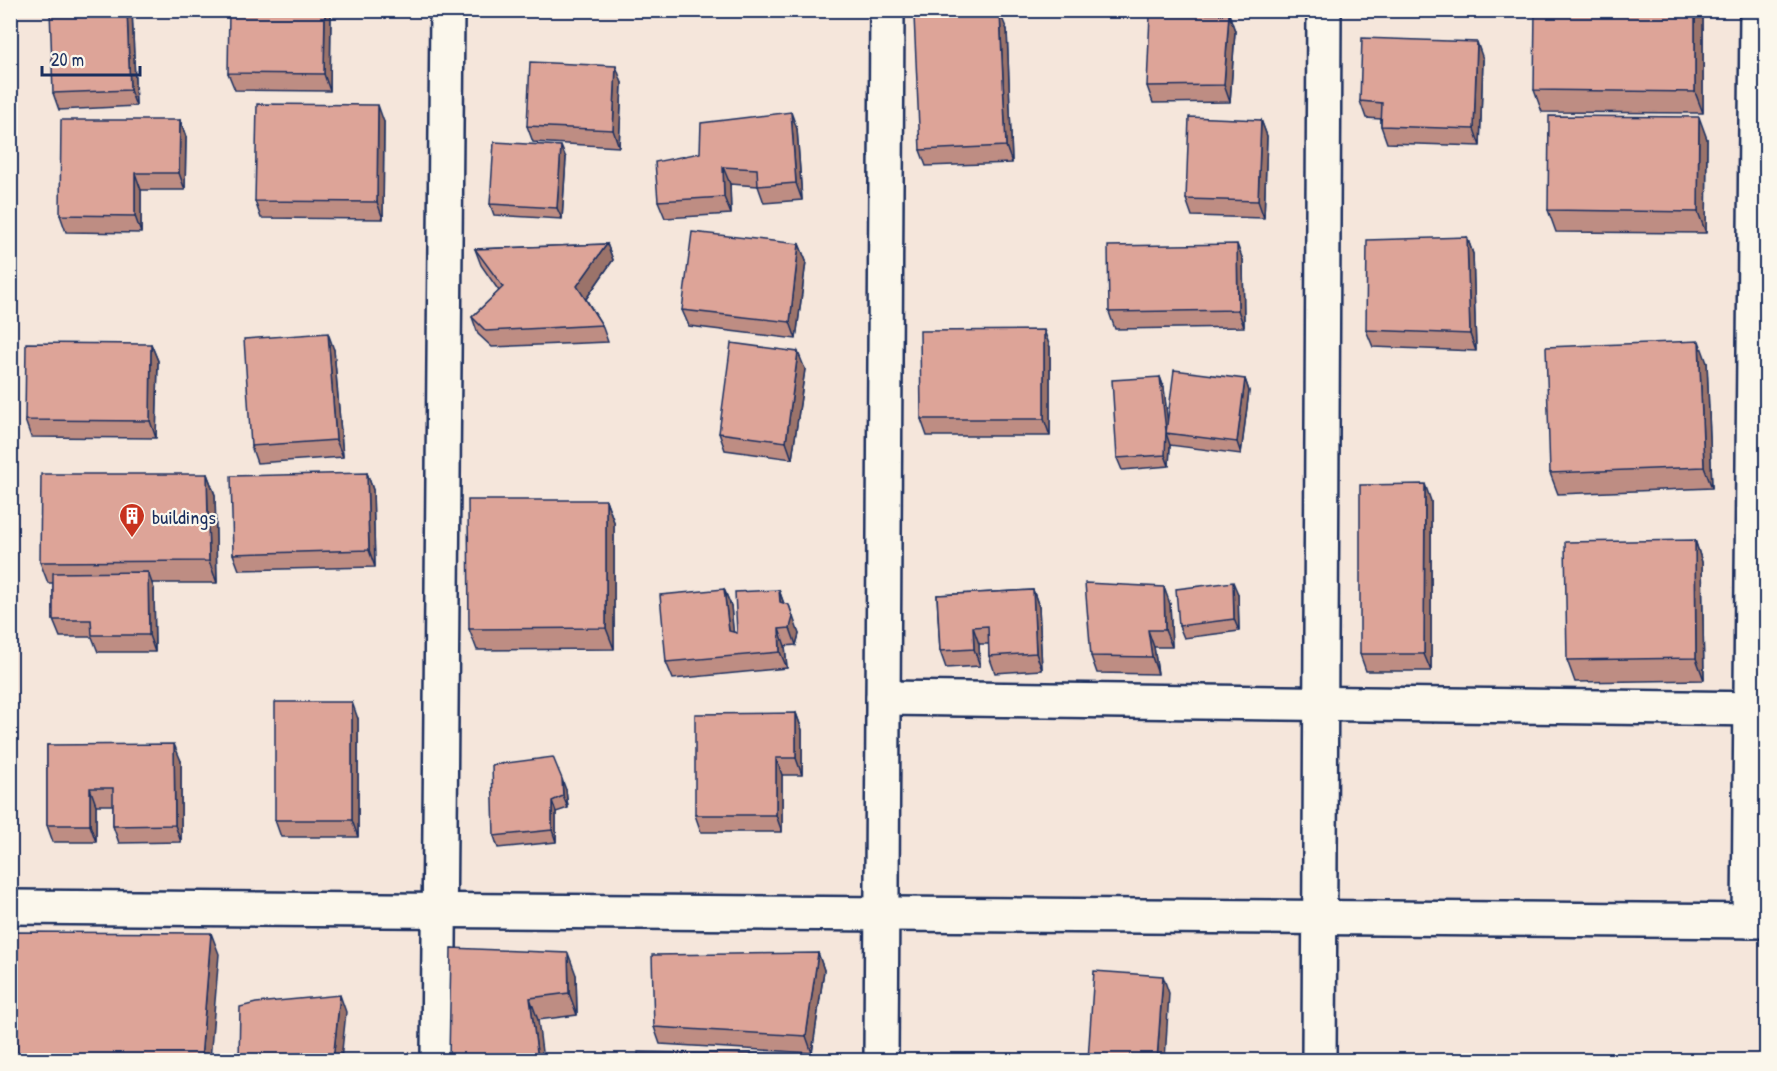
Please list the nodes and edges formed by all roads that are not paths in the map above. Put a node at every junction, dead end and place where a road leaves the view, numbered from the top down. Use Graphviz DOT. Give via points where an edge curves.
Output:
graph roads {
  1 [pos="447,10"];
  2 [pos="887,10"];
  3 [pos="1324,10"];
  4 [pos="1757,10"];
  5 [pos="883,698"];
  6 [pos="1321,703"];
  7 [pos="1759,709"];
  8 [pos="10,907"];
  9 [pos="440,911"];
  10 [pos="882,914"];
  11 [pos="1320,917"];
  12 [pos="1758,921"];
  13 [pos="438,1060"];
  14 [pos="881,1060"];
  15 [pos="1319,1060"];
  1 -- 9 [label="street"];
  2 -- 5 [label="street"];
  3 -- 6 [label="street"];
  4 -- 7 [label="street"];
  5 -- 6 [label="street"];
  5 -- 10 [label="street"];
  6 -- 7 [label="street"];
  6 -- 11 [label="street"];
  7 -- 12 [label="street"];
  8 -- 9 [label="street"];
  9 -- 10 [label="street"];
  9 -- 13 [label="street"];
  10 -- 11 [label="street"];
  10 -- 14 [label="street"];
  11 -- 12 [label="street"];
  11 -- 15 [label="street"];
}
